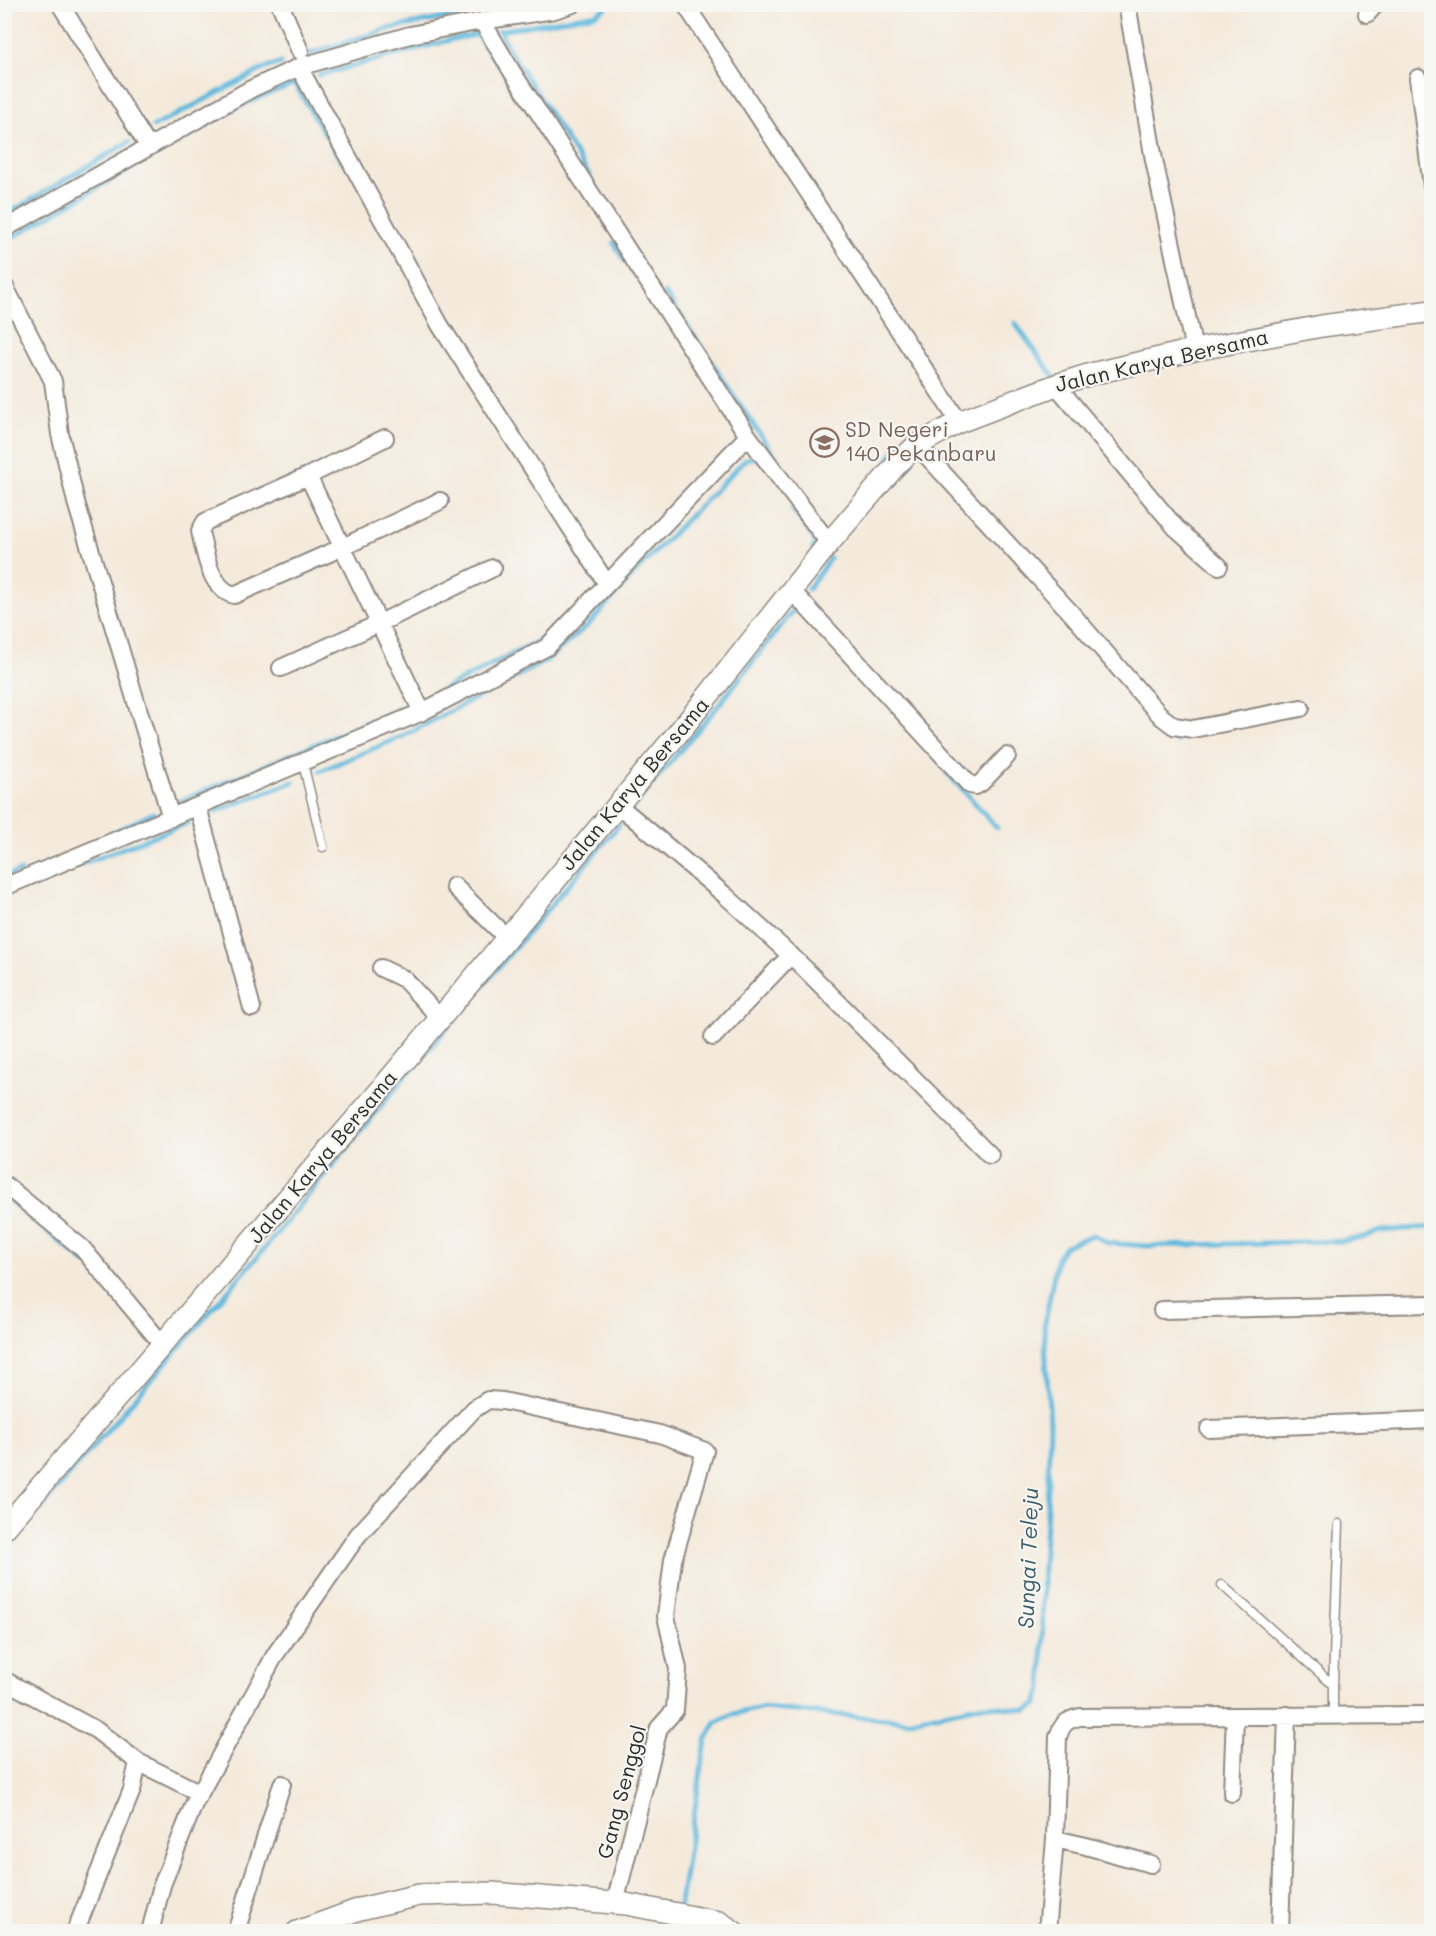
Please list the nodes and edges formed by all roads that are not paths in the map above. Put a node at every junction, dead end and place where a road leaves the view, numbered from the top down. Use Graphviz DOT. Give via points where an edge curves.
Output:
graph roads {
  1 [pos="60,4"];
  2 [pos="280,4"];
  3 [pos="573,4"];
  4 [pos="685,4"];
  5 [pos="1126,4"];
  6 [pos="482,21"];
  7 [pos="299,59"];
  8 [pos="1418,78"];
  9 [pos="148,146"];
  10 [pos="1431,186"];
  11 [pos="4,229"];
  12 [pos="4,285"];
  13 [pos="1431,311"];
  14 [pos="1194,350"];
  15 [pos="1056,385"];
  16 [pos="958,422"];
  17 [pos="748,436"];
  18 [pos="385,438"];
  19 [pos="917,445"];
  20 [pos="308,476"];
  21 [pos="440,501"];
  22 [pos="829,543"];
  23 [pos="343,548"];
  24 [pos="1219,566"];
  25 [pos="493,568"];
  26 [pos="607,584"];
  27 [pos="791,591"];
  28 [pos="380,623"];
  29 [pos="280,668"];
  30 [pos="1301,708"];
  31 [pos="422,712"];
  32 [pos="1007,756"];
  33 [pos="303,763"];
  34 [pos="618,805"];
  35 [pos="198,807"];
  36 [pos="171,818"];
  37 [pos="323,847"];
  38 [pos="454,886"];
  39 [pos="4,887"];
  40 [pos="507,938"];
  41 [pos="791,955"];
  42 [pos="381,968"];
  43 [pos="252,1008"];
  44 [pos="440,1018"];
  45 [pos="713,1037"];
  46 [pos="990,1155"];
  47 [pos="4,1184"];
  48 [pos="1431,1304"];
  49 [pos="1162,1310"];
  50 [pos="162,1344"];
  51 [pos="1431,1420"];
  52 [pos="1209,1429"];
  53 [pos="1339,1524"];
  54 [pos="4,1529"];
  55 [pos="1222,1585"];
  56 [pos="4,1680"];
  57 [pos="1333,1685"];
  58 [pos="1431,1715"];
  59 [pos="1234,1716"];
  60 [pos="1287,1716"];
  61 [pos="1333,1716"];
  62 [pos="138,1762"];
  63 [pos="282,1784"];
  64 [pos="200,1792"];
  65 [pos="1232,1793"];
  66 [pos="1055,1839"];
  67 [pos="1151,1864"];
  68 [pos="620,1904"];
  69 [pos="726,1927"];
  70 [pos="75,1932"];
  71 [pos="150,1932"];
  72 [pos="236,1932"];
  73 [pos="297,1932"];
  74 [pos="1047,1932"];
  75 [pos="1280,1932"];
  1 -- 9 [label="street"];
  2 -- 7 [label="street"];
  3 -- 6 [label="street"];
  4 -- 16 [label="street"];
  5 -- 14 [label="street"];
  6 -- 7 [label="street"];
  6 -- 17 [label="street"];
  7 -- 9 [label="street"];
  7 -- 26 [label="street" via="440,325"];
  8 -- 10 [label="street"];
  9 -- 11 [label="street"];
  12 -- 36 [label="street" via="53,381 60,434 76,502"];
  13 -- 14 [label="street, Jalan Karya Bersama"];
  14 -- 15 [label="street, Jalan Karya Bersama"];
  15 -- 16 [label="street, Jalan Karya Bersama"];
  15 -- 24 [label="street" via="1176,528"];
  16 -- 19 [label="street, Jalan Karya Bersama"];
  17 -- 22 [label="street"];
  17 -- 26 [label="street"];
  18 -- 20 [label="street"];
  19 -- 22 [label="street, Jalan Karya Bersama"];
  19 -- 30 [label="street" via="1174,726 1193,729"];
  20 -- 23 [label="street"];
  20 -- 23 [label="street" via="205,522 200,531 216,584 234,595"];
  21 -- 23 [label="street"];
  22 -- 27 [label="street, Jalan Karya Bersama"];
  23 -- 28 [label="street"];
  25 -- 28 [label="street"];
  26 -- 31 [label="street" via="548,647"];
  27 -- 32 [label="street" via="970,785 981,783"];
  27 -- 34 [label="street, Jalan Karya Bersama"];
  28 -- 29 [label="street"];
  28 -- 31 [label="street"];
  31 -- 33 [label="street"];
  33 -- 35 [label="street"];
  33 -- 37 [label="lane"];
  34 -- 40 [label="street, Jalan Karya Bersama"];
  34 -- 41 [label="street"];
  35 -- 36 [label="street"];
  35 -- 43 [label="street"];
  36 -- 39 [label="street"];
  38 -- 40 [label="street"];
  40 -- 44 [label="street, Jalan Karya Bersama"];
  41 -- 45 [label="street"];
  41 -- 46 [label="street"];
  42 -- 44 [label="street" via="404,979"];
  44 -- 50 [label="street, Jalan Karya Bersama"];
  47 -- 50 [label="street" via="82,1248"];
  48 -- 49 [label="street"];
  50 -- 54 [label="street, Jalan Karya Bersama"];
  51 -- 52 [label="street"];
  53 -- 57 [label="lane"];
  55 -- 57 [label="lane"];
  56 -- 62 [label="street" via="96,1730"];
  57 -- 61 [label="lane"];
  58 -- 61 [label="street"];
  59 -- 60 [label="street"];
  59 -- 65 [label="street"];
  59 -- 66 [label="street" via="1080,1717 1067,1721 1058,1737"];
  60 -- 61 [label="street"];
  60 -- 75 [label="street"];
  62 -- 64 [label="street"];
  62 -- 70 [label="street" via="132,1790"];
  63 -- 72 [label="street"];
  64 -- 68 [label="street, Gang Senggol" via="275,1655 358,1535 474,1409 488,1400 503,1401 660,1434 705,1451 673,1560 666,1616 678,1669 675,1710 659,1728"];
  64 -- 71 [label="street" via="162,1885"];
  66 -- 67 [label="street"];
  66 -- 74 [label="street"];
  68 -- 69 [label="street"];
  68 -- 73 [label="street" via="492,1893 419,1894"];
}
